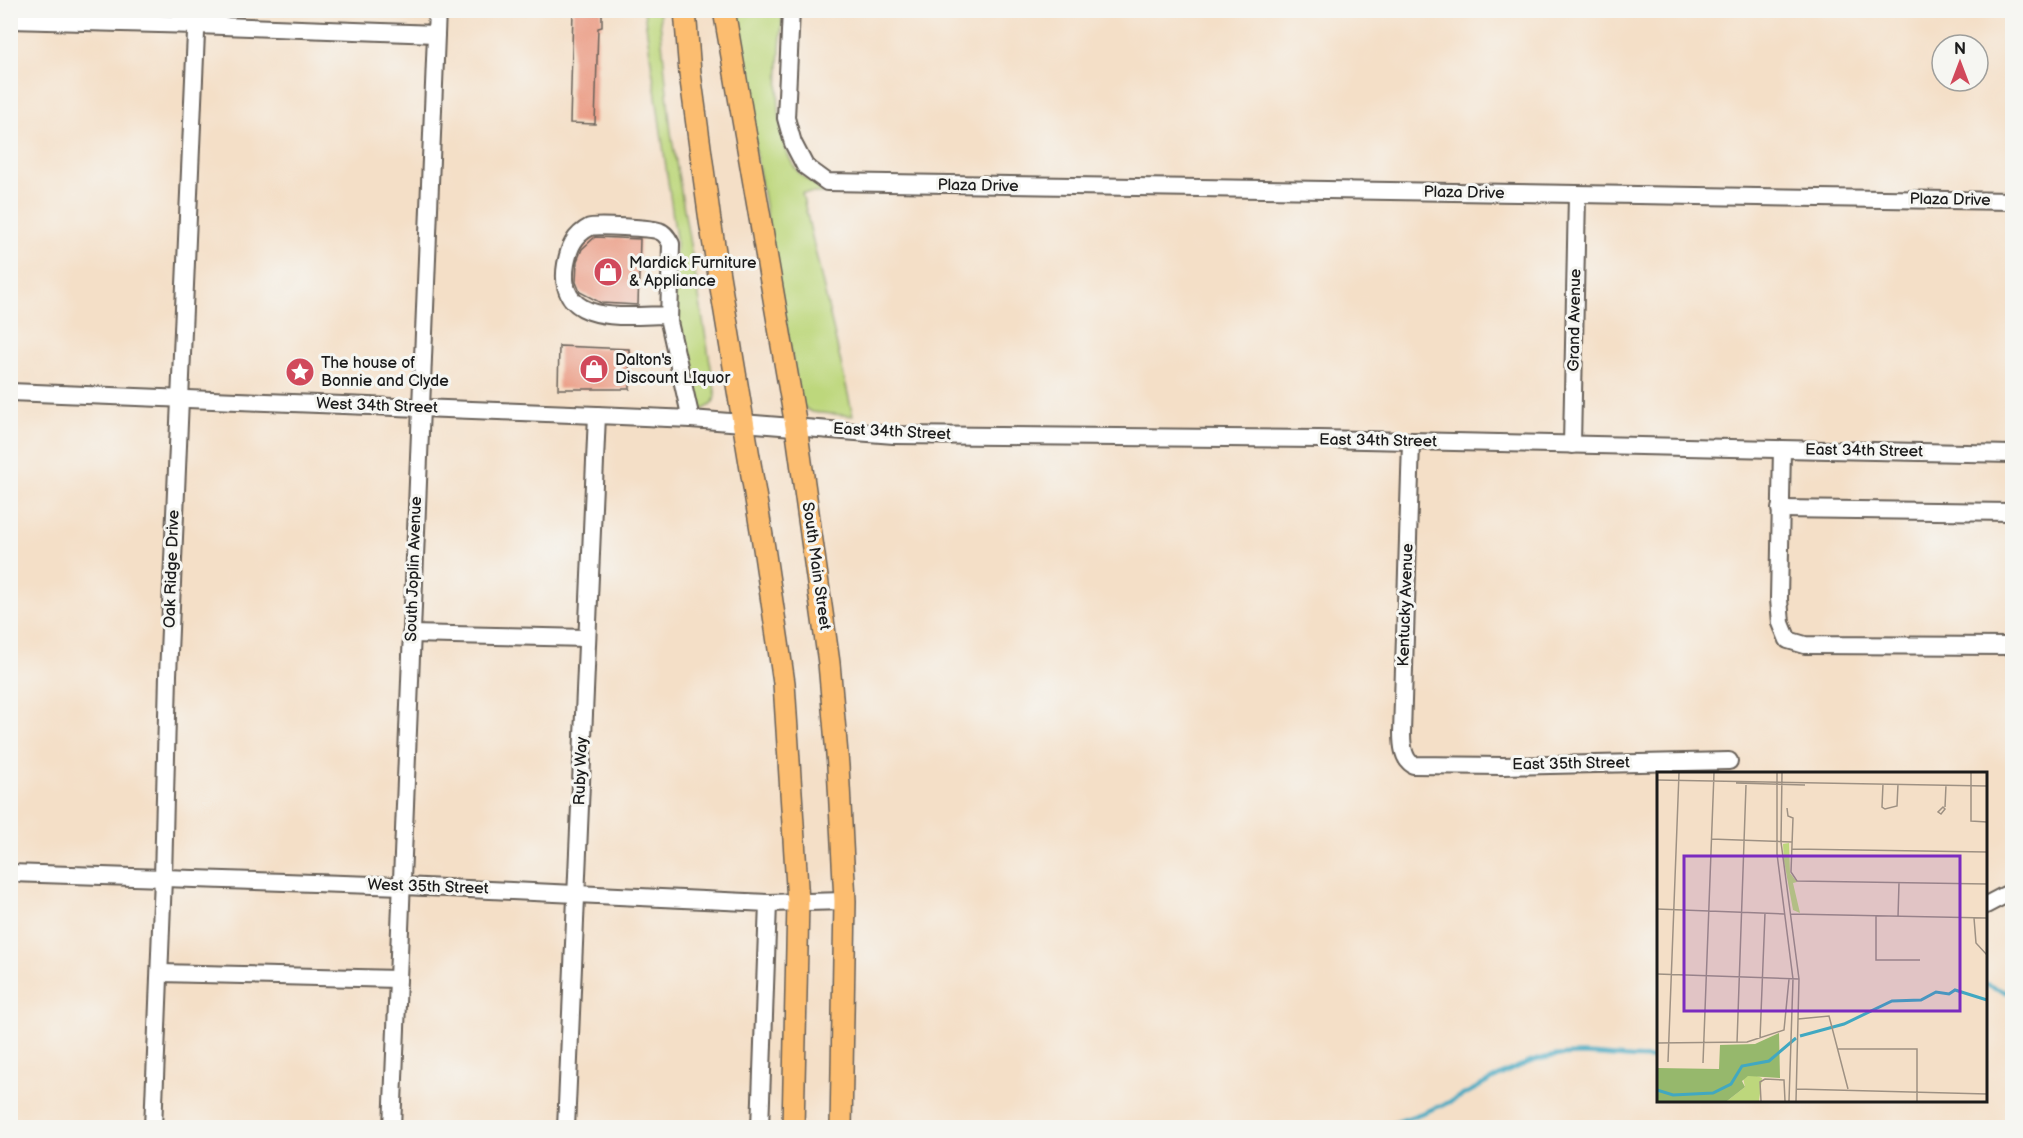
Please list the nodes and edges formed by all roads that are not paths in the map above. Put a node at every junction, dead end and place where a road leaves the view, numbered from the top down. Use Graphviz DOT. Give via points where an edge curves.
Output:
graph roads {
  1 [pos="437,10"];
  2 [pos="685,10"];
  3 [pos="724,10"];
  4 [pos="791,10"];
  5 [pos="197,18"];
  6 [pos="10,20"];
  7 [pos="436,34"];
  8 [pos="1577,195"];
  9 [pos="2013,201"];
  10 [pos="669,315"];
  11 [pos="10,392"];
  12 [pos="179,398"];
  13 [pos="420,408"];
  14 [pos="597,414"];
  15 [pos="691,419"];
  16 [pos="744,423"];
  17 [pos="796,426"];
  18 [pos="1411,442"];
  19 [pos="1572,445"];
  20 [pos="1782,449"];
  21 [pos="2013,454"];
  22 [pos="1780,509"];
  23 [pos="2013,512"];
  24 [pos="411,634"];
  25 [pos="587,638"];
  26 [pos="2013,646"];
  27 [pos="1729,761"];
  28 [pos="1413,765"];
  29 [pos="10,873"];
  30 [pos="163,878"];
  31 [pos="403,886"];
  32 [pos="576,894"];
  33 [pos="2013,895"];
  34 [pos="798,902"];
  35 [pos="845,902"];
  36 [pos="768,903"];
  37 [pos="1987,904"];
  38 [pos="160,973"];
  39 [pos="398,979"];
  40 [pos="153,1128"];
  41 [pos="392,1128"];
  42 [pos="566,1128"];
  43 [pos="760,1128"];
  44 [pos="793,1128"];
  45 [pos="841,1128"];
  1 -- 7 [label="street, South Joplin Avenue"];
  2 -- 16 [label="main road" via="710,221"];
  3 -- 17 [label="main road, South Main Street"];
  4 -- 8 [label="street, Plaza Drive" via="786,118 805,166 827,182"];
  5 -- 6 [label="street"];
  5 -- 7 [label="street"];
  5 -- 12 [label="street, Oak Ridge Drive"];
  7 -- 13 [label="street, South Joplin Avenue"];
  8 -- 9 [label="street, Plaza Drive"];
  8 -- 19 [label="street, Grand Avenue"];
  10 -- 10 [label="street" via="668,237 657,230 592,226 571,243 565,270 570,299 591,312 608,315"];
  10 -- 15 [label="street"];
  11 -- 12 [label="street, West 34th Street"];
  12 -- 13 [label="street, West 34th Street"];
  12 -- 30 [label="street, Oak Ridge Drive"];
  13 -- 14 [label="street, West 34th Street"];
  13 -- 24 [label="street, South Joplin Avenue"];
  14 -- 15 [label="street, West 34th Street"];
  14 -- 25 [label="street, Ruby Way"];
  15 -- 16 [label="street, West 34th Street"];
  16 -- 17 [label="street, East 34th Street"];
  16 -- 34 [label="main road" via="784,684"];
  17 -- 18 [label="street, East 34th Street" via="894,435"];
  17 -- 35 [label="main road, South Main Street" via="829,663"];
  18 -- 19 [label="street, East 34th Street"];
  18 -- 28 [label="street, Kentucky Avenue" via="1402,740 1407,759"];
  19 -- 20 [label="street, East 34th Street"];
  20 -- 21 [label="street, East 34th Street"];
  20 -- 22 [label="street"];
  22 -- 23 [label="street"];
  22 -- 26 [label="street" via="1779,599 1781,623 1788,640 1805,645"];
  24 -- 25 [label="street"];
  24 -- 31 [label="street, South Joplin Avenue"];
  25 -- 32 [label="street, Ruby Way"];
  27 -- 28 [label="street, East 35th Street"];
  29 -- 30 [label="street, West 35th Street"];
  30 -- 31 [label="street, West 35th Street"];
  30 -- 38 [label="street, Oak Ridge Drive"];
  31 -- 32 [label="street, West 35th Street"];
  31 -- 39 [label="street, South Joplin Avenue"];
  32 -- 36 [label="street, West 35th Street"];
  32 -- 42 [label="street, Ruby Way"];
  33 -- 37 [label="street"];
  34 -- 35 [label="street, West 35th Street"];
  34 -- 36 [label="street, West 35th Street"];
  34 -- 44 [label="main road"];
  35 -- 45 [label="main road, South Main Street"];
  36 -- 43 [label="street"];
  38 -- 39 [label="street"];
  38 -- 40 [label="street, Oak Ridge Drive"];
  39 -- 41 [label="street, South Joplin Avenue"];
}
